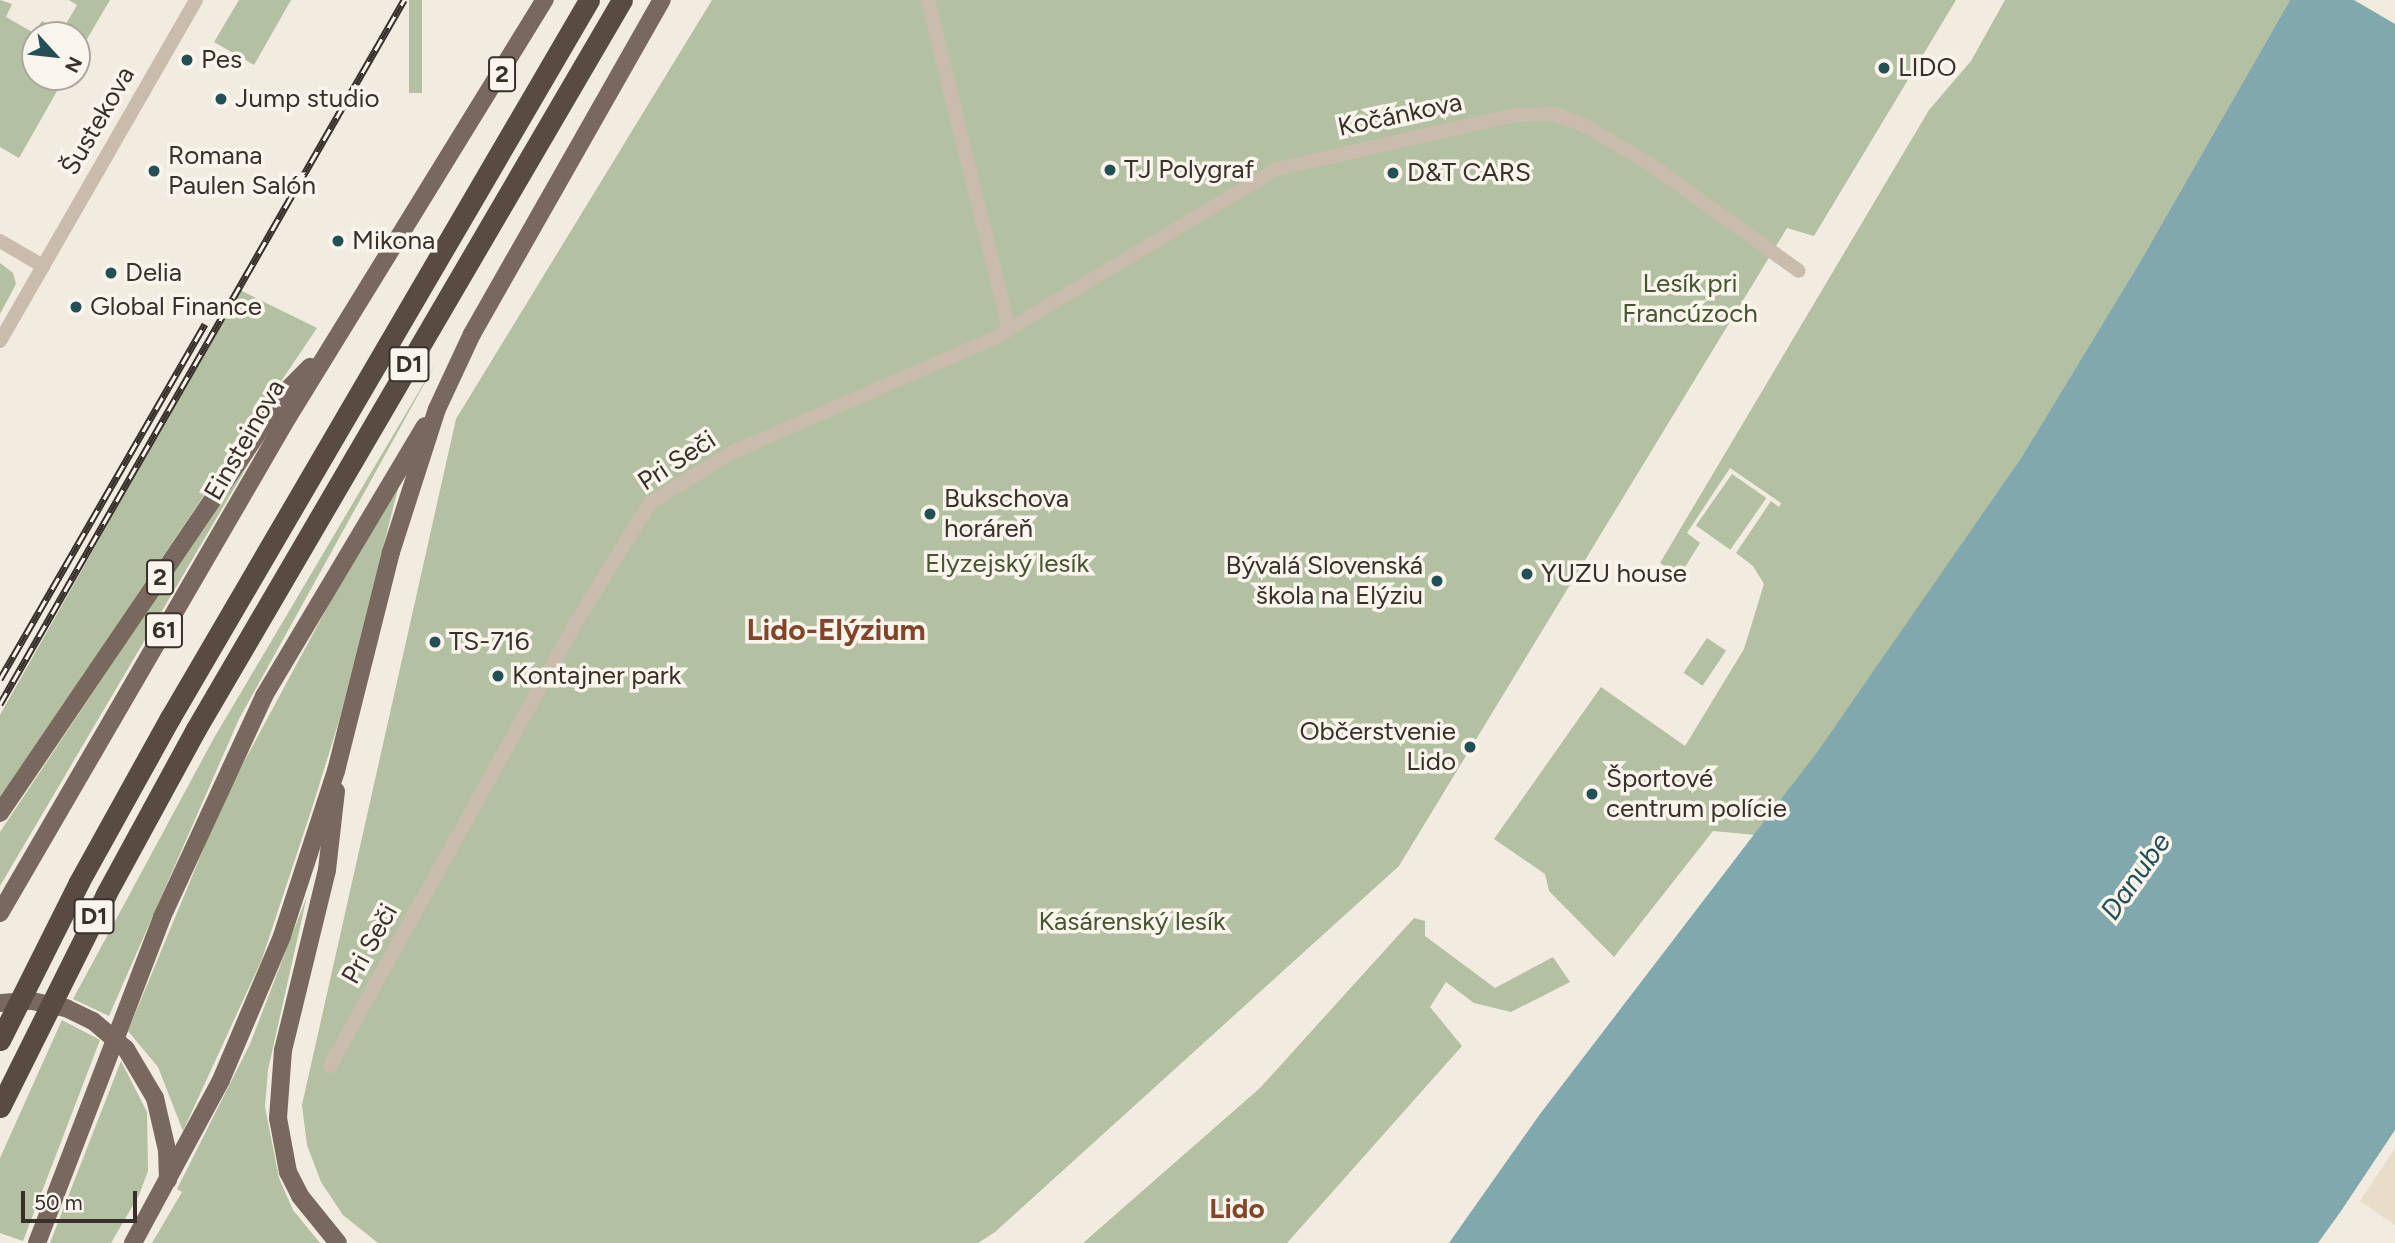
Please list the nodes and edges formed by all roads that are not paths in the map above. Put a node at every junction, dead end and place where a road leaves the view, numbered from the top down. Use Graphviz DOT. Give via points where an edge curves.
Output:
graph roads {
  1 [pos="196,0"];
  2 [pos="545,0"];
  3 [pos="589,0"];
  4 [pos="622,0"];
  5 [pos="662,0"];
  6 [pos="928,0"];
  7 [pos="0,241"];
  8 [pos="43,266"];
  9 [pos="1799,271"];
  10 [pos="1009,330"];
  11 [pos="0,341"];
  12 [pos="330,348"];
  13 [pos="437,409"];
  14 [pos="336,771"];
  15 [pos="0,813"];
  16 [pos="0,914"];
  17 [pos="0,1003"];
  18 [pos="0,1040"];
  19 [pos="330,1066"];
  20 [pos="0,1107"];
  21 [pos="168,1184"];
  22 [pos="37,1243"];
  23 [pos="133,1243"];
  24 [pos="338,1243"];
  1 -- 8 [label="street, Šustekova"];
  2 -- 12 [label="main road, Einsteinova / 2"];
  3 -- 18 [label="highway, D1, bridge" via="170,718 79,882"];
  4 -- 20 [label="highway, D1, bridge" via="197,729 99,906"];
  5 -- 13 [label="main road" via="472,334"];
  6 -- 10 [label="street"];
  7 -- 8 [label="street"];
  8 -- 11 [label="street, Šustekova"];
  9 -- 10 [label="street, Kočánkova" via="1639,158 1574,120 1538,113 1358,148 1277,169"];
  10 -- 19 [label="street, Pri Seči" via="731,453 650,503 578,619"];
  12 -- 15 [label="main road, 2" via="287,390"];
  12 -- 16 [label="main road, Einsteinova / 61"];
  13 -- 14 [label="main road" via="391,552"];
  13 -- 22 [label="main road, bridge" via="402,458 264,696 162,917"];
  14 -- 21 [label="main road" via="268,972"];
  14 -- 24 [label="main road" via="336,819 283,1050 278,1118 288,1172 300,1196"];
  17 -- 21 [label="main road" via="32,1001 66,1008 93,1021 126,1049 155,1098 167,1150"];
  21 -- 23 [label="main road"];
}
